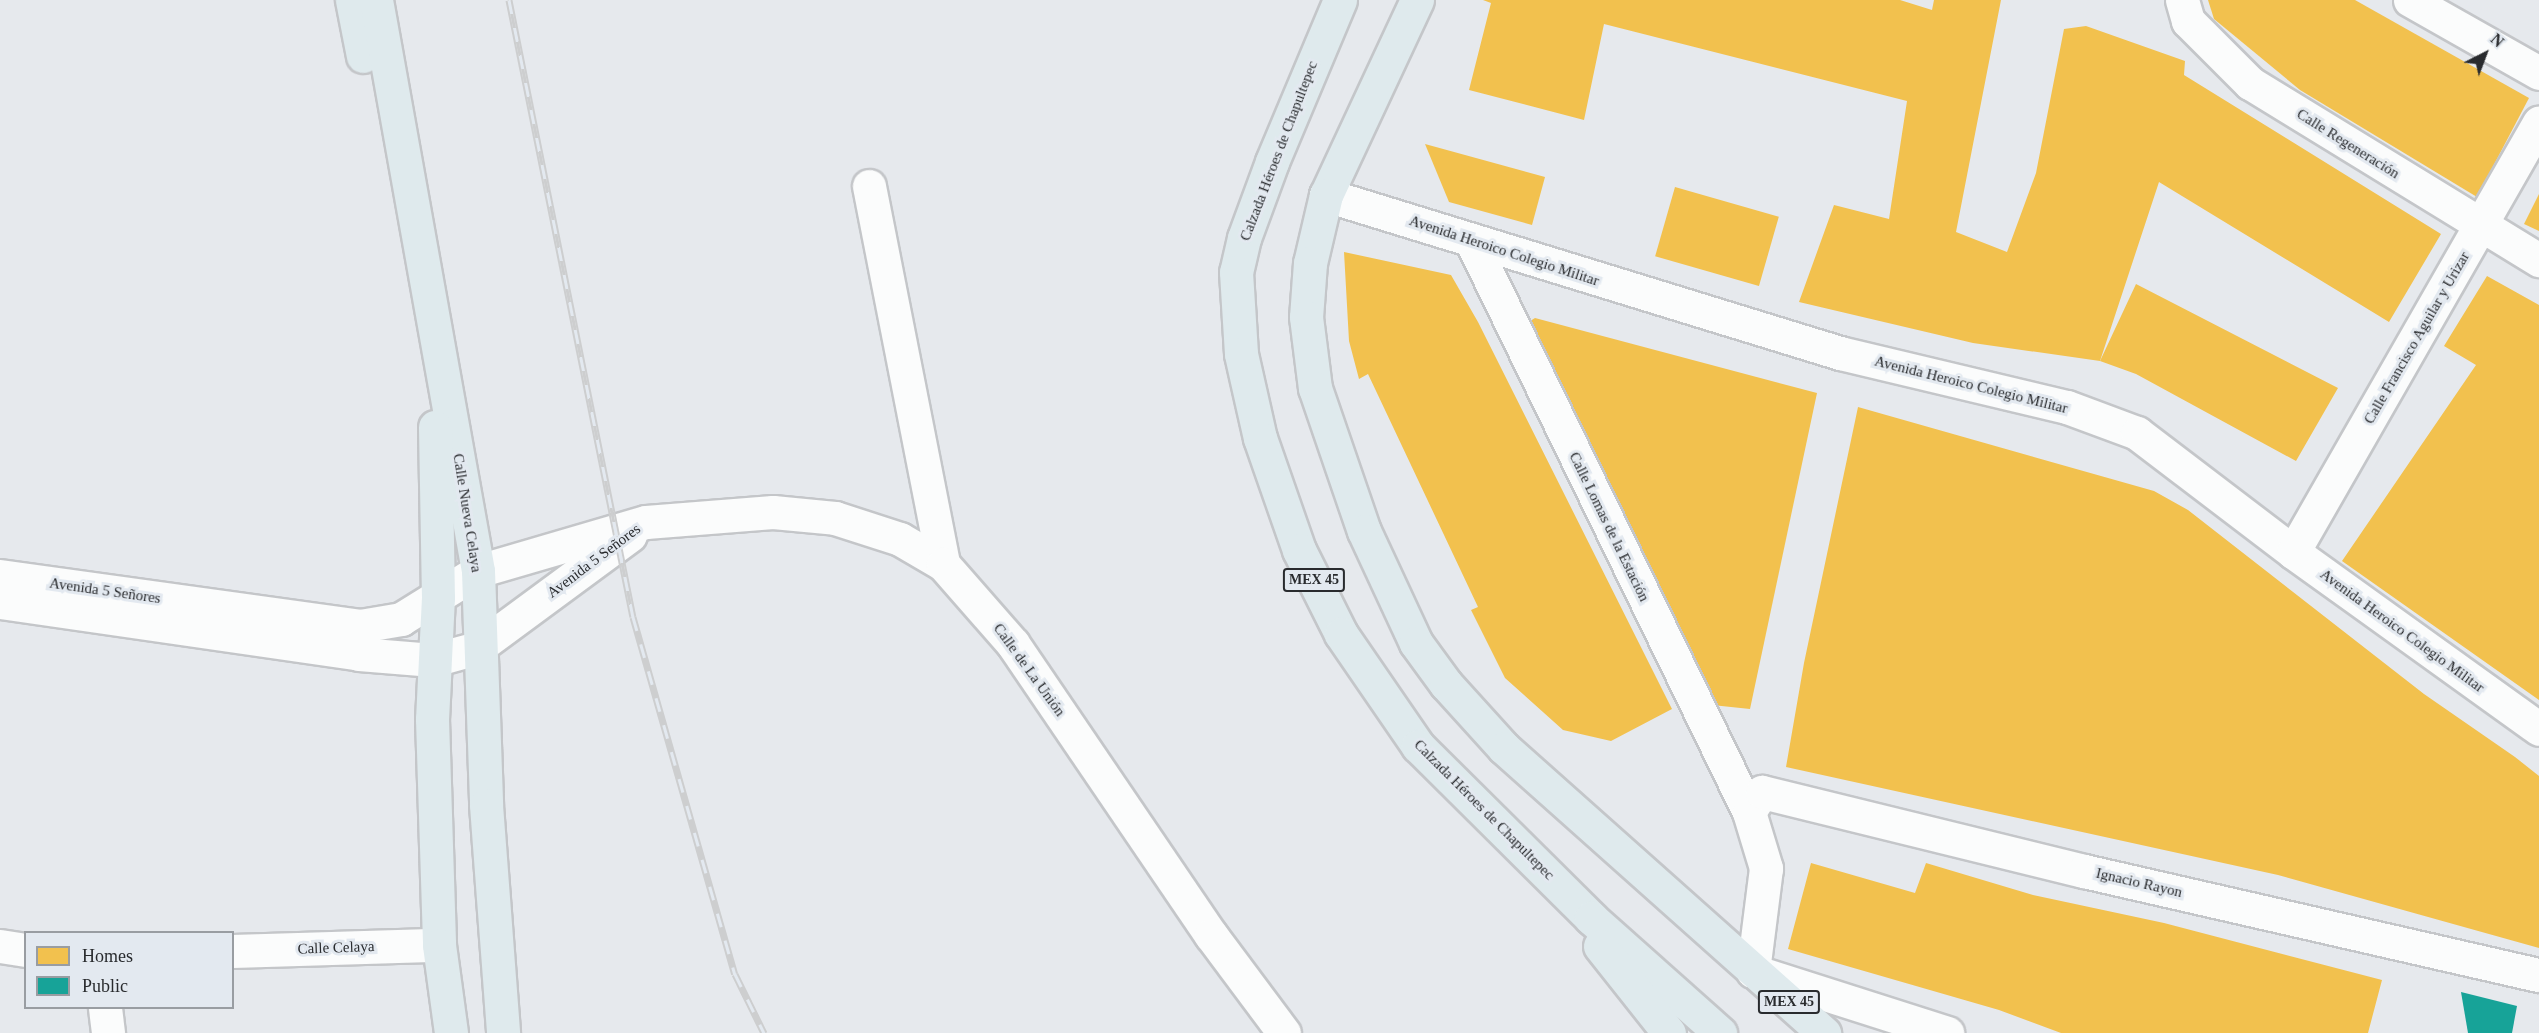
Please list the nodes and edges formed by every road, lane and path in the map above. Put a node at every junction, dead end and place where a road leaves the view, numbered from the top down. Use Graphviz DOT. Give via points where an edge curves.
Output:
graph roads {
  1 [pos="352,0"];
  2 [pos="376,0"];
  3 [pos="1340,0"];
  4 [pos="1417,0"];
  5 [pos="2182,0"];
  6 [pos="2410,0"];
  7 [pos="2539,73"];
  8 [pos="2539,123"];
  9 [pos="869,186"];
  10 [pos="1326,195"];
  11 [pos="2481,226"];
  12 [pos="1471,240"];
  13 [pos="2539,260"];
  14 [pos="646,522"];
  15 [pos="2293,552"];
  16 [pos="943,564"];
  17 [pos="478,571"];
  18 [pos="0,576"];
  19 [pos="438,597"];
  20 [pos="0,602"];
  21 [pos="477,648"];
  22 [pos="433,660"];
  23 [pos="2539,729"];
  24 [pos="1749,812"];
  25 [pos="1526,853"];
  26 [pos="439,945"];
  27 [pos="0,946"];
  28 [pos="24,950"];
  29 [pos="234,951"];
  30 [pos="1753,971"];
  31 [pos="2539,975"];
  32 [pos="105,1009"];
  33 [pos="1668,1032"];
  34 [pos="108,1033"];
  35 [pos="451,1033"];
  36 [pos="503,1033"];
  37 [pos="1284,1033"];
  38 [pos="1720,1033"];
  39 [pos="1824,1033"];
  40 [pos="1947,1033"];
  1 -- 19 [label="main road, Calle Nueva Celaya" via="438,438"];
  2 -- 17 [label="main road, Calle Nueva Celaya"];
  3 -- 25 [label="main road, Calzada Héroes de Chapultepec / MEX 45" via="1244,238 1236,272 1240,354 1260,438 1299,550 1341,634 1418,747"];
  4 -- 10 [label="main road, MEX 45"];
  5 -- 11 [label="street, Calle Regeneración" via="2188,21 2250,83"];
  6 -- 7 [label="street"];
  8 -- 11 [label="street, Calle Francisco Aguilar y Urizar"];
  9 -- 16 [label="street"];
  10 -- 12 [label="street, Avenida Heroico Colegio Militar"];
  10 -- 30 [label="main road, MEX 45" via="1311,263 1306,317 1315,388 1364,531 1416,643 1446,684 1504,748"];
  11 -- 13 [label="street, Calle Regeneración"];
  11 -- 15 [label="street, Calle Francisco Aguilar y Urizar"];
  12 -- 15 [label="street, Avenida Heroico Colegio Militar" via="1840,353 2067,406 2137,433"];
  12 -- 24 [label="street, Calle Lomas de la Estación"];
  14 -- 16 [label="street, Calle de La Unión" via="773,512 836,518 900,539"];
  14 -- 17 [label="street, Avenida 5 Señores"];
  14 -- 21 [label="street, Avenida 5 Señores"];
  15 -- 23 [label="street, Avenida Heroico Colegio Militar"];
  16 -- 37 [label="street, Calle de La Unión" via="1013,644 1211,935"];
  17 -- 19 [label="street, Avenida 5 Señores"];
  17 -- 21 [label="main road, Calle Nueva Celaya"];
  18 -- 19 [label="street, Avenida 5 Señores" via="360,626 401,619"];
  19 -- 22 [label="main road, Calle Nueva Celaya"];
  20 -- 22 [label="street, Avenida 5 Señores" via="359,654"];
  21 -- 22 [label="street, Avenida 5 Señores"];
  21 -- 36 [label="main road, Calle Nueva Celaya"];
  22 -- 26 [label="main road, Calle Nueva Celaya"];
  24 -- 30 [label="street, Calle Lomas de la Estación" via="1766,868"];
  24 -- 31 [label="street, Ignacio Rayon" via="1762,792"];
  25 -- 33 [label="main road"];
  25 -- 38 [label="main road, Calzada Héroes de Chapultepec / MEX 45" via="1591,918"];
  26 -- 29 [label="street, Calle Celaya"];
  26 -- 35 [label="main road, Calle Nueva Celaya"];
  27 -- 28 [label="street"];
  30 -- 39 [label="main road, MEX 45"];
  30 -- 40 [label="street"];
  32 -- 34 [label="street"];
}
